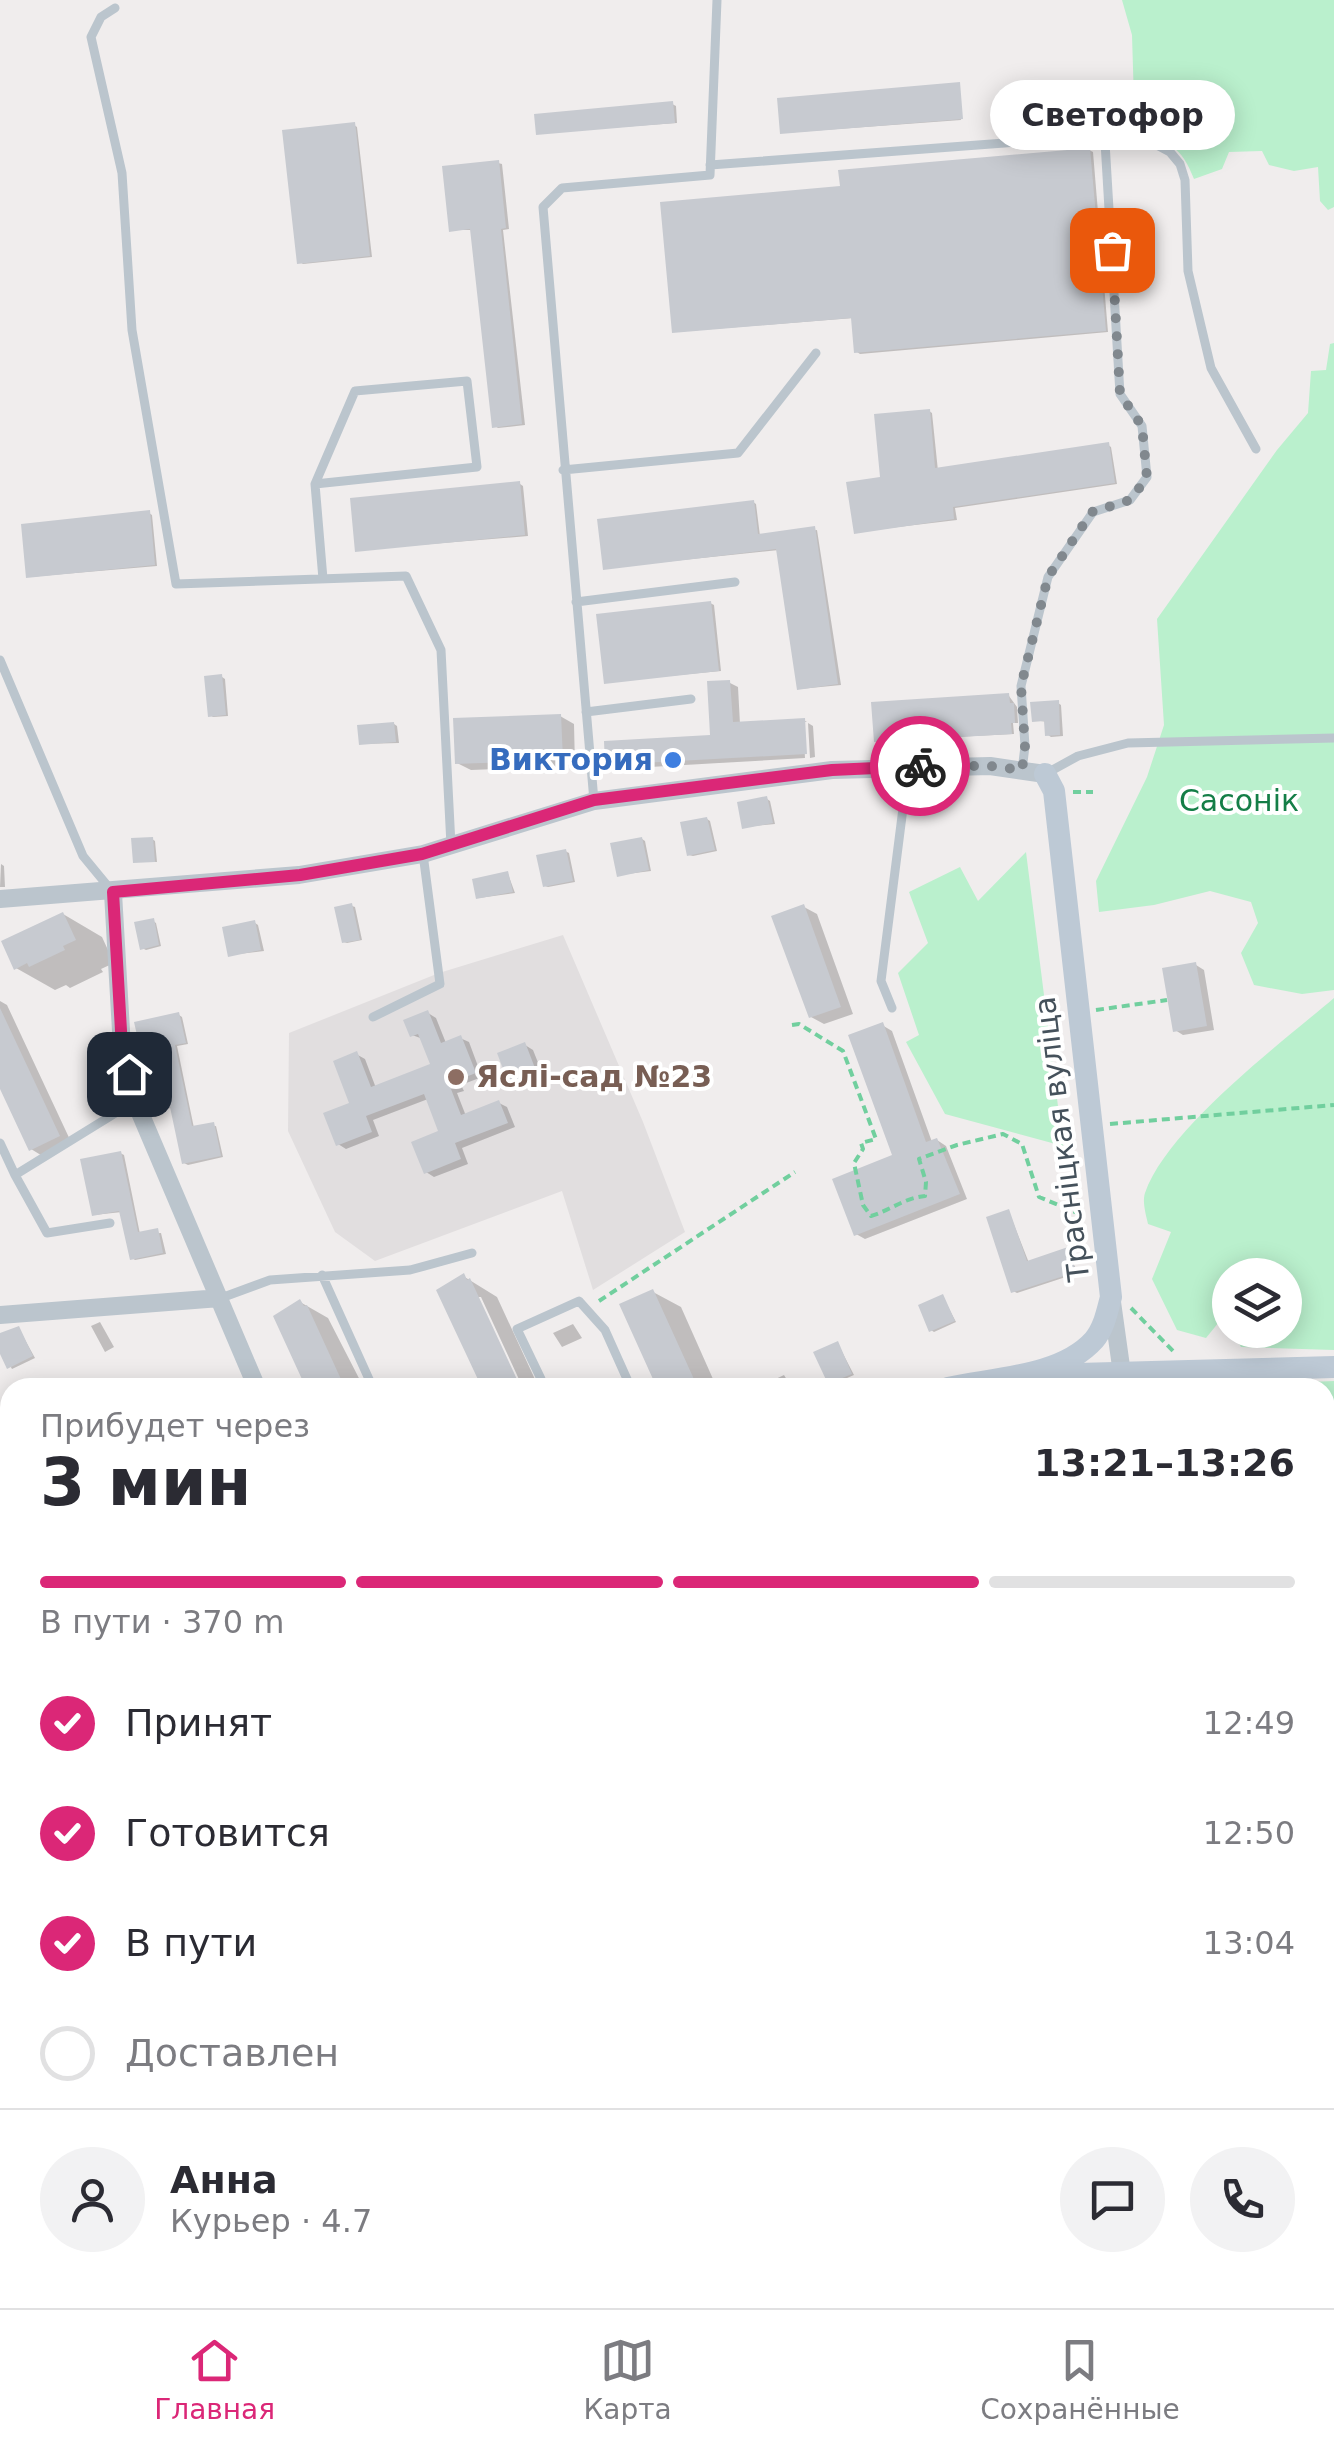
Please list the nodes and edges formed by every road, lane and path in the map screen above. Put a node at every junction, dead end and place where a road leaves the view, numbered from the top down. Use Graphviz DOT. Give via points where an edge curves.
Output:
graph roads {
  1 [pos="717,0"];
  2 [pos="115,8"];
  3 [pos="1106,142"];
  4 [pos="710,165"];
  5 [pos="816,353"];
  6 [pos="1256,448"];
  7 [pos="563,470"];
  8 [pos="315,484"];
  9 [pos="323,579"];
  10 [pos="735,582"];
  11 [pos="576,602"];
  12 [pos="1,662"];
  13 [pos="692,699"];
  14 [pos="586,712"];
  15 [pos="1334,738"];
  16 [pos="908,766"];
  17 [pos="1033,772"];
  18 [pos="594,800"];
  19 [pos="451,845"];
  20 [pos="422,854"];
  21 [pos="113,892"];
  22 [pos="0,899"];
  23 [pos="1167,1000"];
  24 [pos="892,1008"];
  25 [pos="1076,1013"];
  26 [pos="373,1017"];
  27 [pos="792,1026"];
  28 [pos="136,1101"];
  29 [pos="1334,1105"];
  30 [pos="1091,1125"];
  31 [pos="0,1144"];
  32 [pos="795,1172"];
  33 [pos="15,1176"];
  34 [pos="110,1223"];
  35 [pos="1102,1224"];
  36 [pos="472,1253"];
  37 [pos="322,1276"];
  38 [pos="1110,1285"];
  39 [pos="220,1298"];
  40 [pos="587,1309"];
  41 [pos="0,1315"];
  42 [pos="1334,1367"];
  43 [pos="1194,1373"];
  44 [pos="1027,1375"];
  45 [pos="253,1378"];
  46 [pos="368,1378"];
  47 [pos="541,1378"];
  48 [pos="628,1378"];
  49 [pos="1009,1378"];
  50 [pos="1085,1378"];
  51 [pos="1124,1378"];
  52 [pos="1144,1378"];
  1 -- 4 [label="lane"];
  2 -- 9 [label="lane" via="90,38 122,173 132,330 176,584"];
  3 -- 4 [label="lane" via="1099,136"];
  3 -- 6 [label="lane" via="1156,144 1180,164 1188,271 1211,368"];
  3 -- 17 [label="lane" via="1120,394 1142,426 1147,478 1130,500 1092,512 1048,577 1021,686"];
  4 -- 7 [label="lane" via="710,176 562,188 543,207"];
  5 -- 7 [label="lane" via="738,453"];
  7 -- 11 [label="lane"];
  8 -- 8 [label="lane" via="355,391 467,381 477,467"];
  8 -- 9 [label="lane"];
  9 -- 19 [label="lane" via="406,576 441,650"];
  10 -- 11 [label="lane"];
  11 -- 14 [label="lane"];
  12 -- 21 [label="lane" via="83,856"];
  13 -- 14 [label="lane"];
  14 -- 18 [label="lane"];
  15 -- 17 [label="lane" via="1128,743"];
  16 -- 17 [label="street"];
  16 -- 18 [label="street"];
  16 -- 24 [label="lane" via="881,980"];
  17 -- 25 [label="street, Трасніцкая вуліца" via="1054,791"];
  18 -- 19 [label="street"];
  19 -- 20 [label="street"];
  20 -- 21 [label="street" via="300,875"];
  20 -- 26 [label="lane" via="440,984"];
  21 -- 22 [label="street"];
  21 -- 28 [label="street" via="122,1048"];
  23 -- 25 [label="path"];
  25 -- 30 [label="street, Трасніцкая вуліца"];
  27 -- 35 [label="path" via="843,1051 876,1139 861,1143 854,1162 871,1216 925,1196 919,1158 1003,1134 1022,1144 1039,1197"];
  28 -- 33 [label="lane"];
  28 -- 39 [label="street"];
  29 -- 30 [label="path"];
  30 -- 35 [label="street, Трасніцкая вуліца"];
  31 -- 33 [label="lane"];
  32 -- 40 [label="path"];
  33 -- 34 [label="lane" via="47,1233"];
  35 -- 38 [label="street, Трасніцкая вуліца"];
  36 -- 37 [label="lane" via="410,1270"];
  37 -- 39 [label="lane" via="270,1280"];
  37 -- 46 [label="lane"];
  38 -- 43 [label="path"];
  38 -- 44 [label="street, Трасніцкая вуліца" via="1096,1338"];
  38 -- 51 [label="street"];
  39 -- 41 [label="street"];
  39 -- 45 [label="street"];
  40 -- 47 [label="lane" via="580,1301 517,1329"];
  40 -- 48 [label="lane" via="606,1330"];
  42 -- 43 [label="street"];
  43 -- 52 [label="street"];
  44 -- 49 [label="street, Трасніцкая вуліца"];
  44 -- 50 [label="street"];
}
